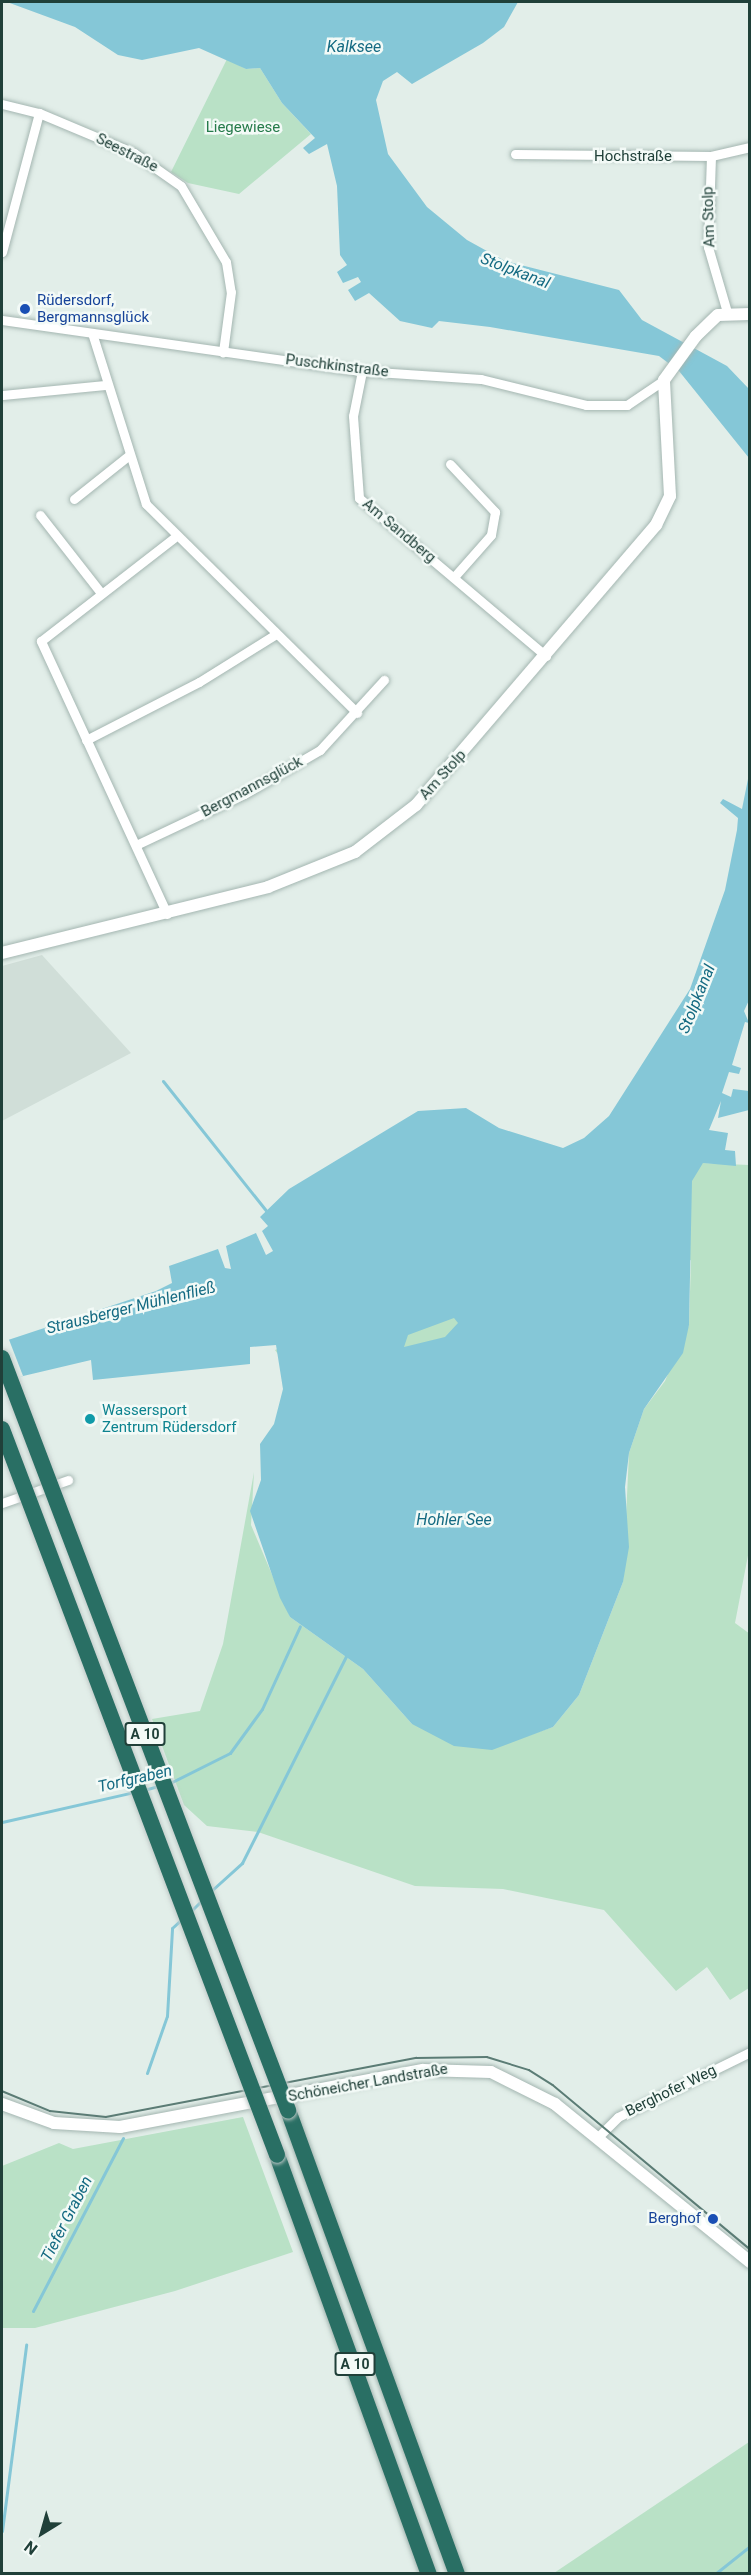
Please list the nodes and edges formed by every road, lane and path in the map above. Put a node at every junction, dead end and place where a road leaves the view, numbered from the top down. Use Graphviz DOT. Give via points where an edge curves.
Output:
graph roads {
  1 [pos="2,104"];
  2 [pos="39,113"];
  3 [pos="750,147"];
  4 [pos="515,154"];
  5 [pos="711,156"];
  6 [pos="2,252"];
  7 [pos="727,312"];
  8 [pos="750,314"];
  9 [pos="2,321"];
  10 [pos="92,333"];
  11 [pos="223,352"];
  12 [pos="362,371"];
  13 [pos="666,377"];
  14 [pos="106,385"];
  15 [pos="2,395"];
  16 [pos="128,456"];
  17 [pos="450,464"];
  18 [pos="74,499"];
  19 [pos="40,515"];
  20 [pos="174,538"];
  21 [pos="454,577"];
  22 [pos="101,593"];
  23 [pos="276,634"];
  24 [pos="546,656"];
  25 [pos="384,680"];
  26 [pos="357,713"];
  27 [pos="86,740"];
  28 [pos="136,845"];
  29 [pos="167,914"];
  30 [pos="2,953"];
  31 [pos="2,1358"];
  32 [pos="2,1429"];
  33 [pos="68,1480"];
  34 [pos="2,1503"];
  35 [pos="750,2052"];
  36 [pos="2,2103"];
  37 [pos="598,2138"];
  38 [pos="750,2262"];
  39 [pos="452,2557"];
  40 [pos="429,2574"];
  41 [pos="457,2574"];
  42 [pos="465,2574"];
  1 -- 2 [label="street, Seestraße"];
  2 -- 6 [label="street"];
  2 -- 11 [label="street, Seestraße" via="134,153 192,198 230,278"];
  3 -- 5 [label="street, Hochstraße"];
  4 -- 5 [label="street, Hochstraße"];
  5 -- 7 [label="street, Am Stolp" via="708,247"];
  7 -- 8 [label="main road"];
  7 -- 13 [label="main road" via="696,336"];
  9 -- 10 [label="street, Puschkinstraße"];
  10 -- 11 [label="street, Puschkinstraße"];
  10 -- 14 [label="street"];
  11 -- 12 [label="street, Puschkinstraße"];
  12 -- 13 [label="street, Puschkinstraße" via="481,378 616,408 654,391"];
  12 -- 21 [label="street, Am Sandberg" via="353,416 359,498"];
  13 -- 24 [label="main road, Am Stolp" via="672,464 665,512"];
  14 -- 15 [label="street"];
  14 -- 16 [label="street"];
  16 -- 18 [label="street"];
  16 -- 20 [label="street" via="146,504"];
  17 -- 21 [label="street" via="495,512 491,535"];
  19 -- 22 [label="street"];
  20 -- 22 [label="street"];
  20 -- 23 [label="street"];
  21 -- 24 [label="street, Am Sandberg"];
  22 -- 27 [label="street" via="41,641"];
  23 -- 26 [label="street"];
  23 -- 27 [label="street" via="199,682"];
  24 -- 29 [label="main road, Am Stolp" via="428,794 354,852 268,887"];
  25 -- 26 [label="street, Bergmannsglück"];
  26 -- 28 [label="street, Bergmannsglück" via="320,750 244,794"];
  27 -- 28 [label="street"];
  28 -- 29 [label="street"];
  29 -- 30 [label="main road, Am Stolp"];
  31 -- 39 [label="highway, A 10, bridge" via="288,2110"];
  32 -- 40 [label="highway, A 10, bridge" via="277,2155"];
  33 -- 34 [label="street"];
  35 -- 37 [label="street, Berghofer Weg" via="618,2117"];
  36 -- 37 [label="main road, Schöneicher Landstraße" via="54,2123 120,2127 457,2067 529,2086"];
  37 -- 38 [label="main road, Schöneicher Landstraße"];
  39 -- 41 [label="highway, A 10"];
  39 -- 42 [label="highway"];
}
